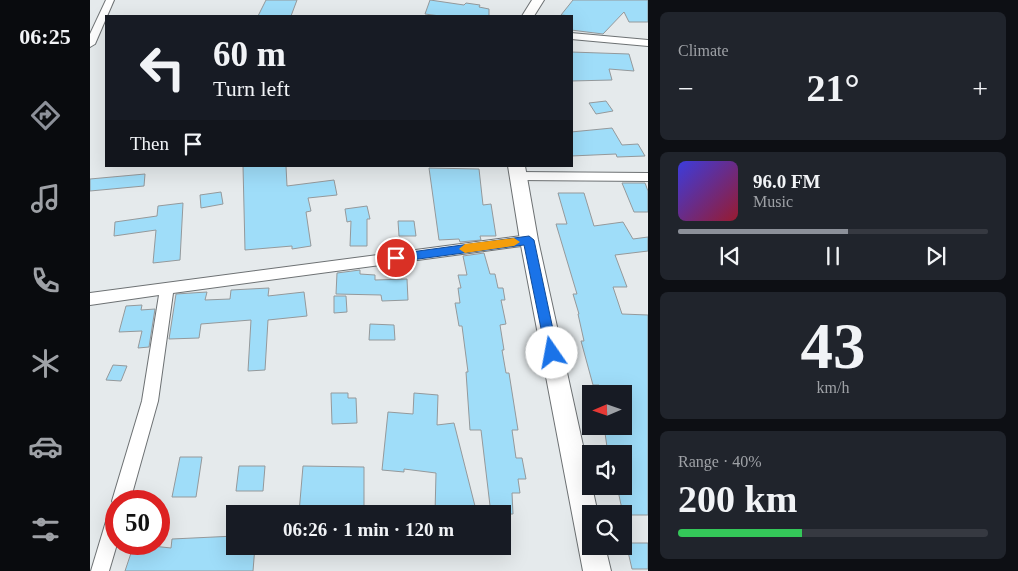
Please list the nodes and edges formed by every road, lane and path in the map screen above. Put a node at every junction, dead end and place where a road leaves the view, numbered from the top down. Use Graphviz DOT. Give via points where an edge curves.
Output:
graph roads {
  1 [pos="110,0"];
  2 [pos="538,0"];
  3 [pos="529,15"];
  4 [pos="573,36"];
  5 [pos="648,43"];
  6 [pos="90,44"];
  7 [pos="517,171"];
  8 [pos="648,177"];
  9 [pos="529,240"];
  10 [pos="167,289"];
  11 [pos="90,299"];
  12 [pos="124,490"];
  13 [pos="584,505"];
  14 [pos="105,554"];
  15 [pos="594,555"];
  16 [pos="100,571"];
  17 [pos="598,571"];
  1 -- 6 [label="street"];
  2 -- 3 [label="main road"];
  4 -- 5 [label="street"];
  7 -- 8 [label="street"];
  7 -- 9 [label="main road"];
  9 -- 10 [label="street"];
  9 -- 13 [label="main road"];
  10 -- 11 [label="street"];
  10 -- 12 [label="street" via="150,401"];
  14 -- 16 [label="street"];
  15 -- 17 [label="main road"];
}
